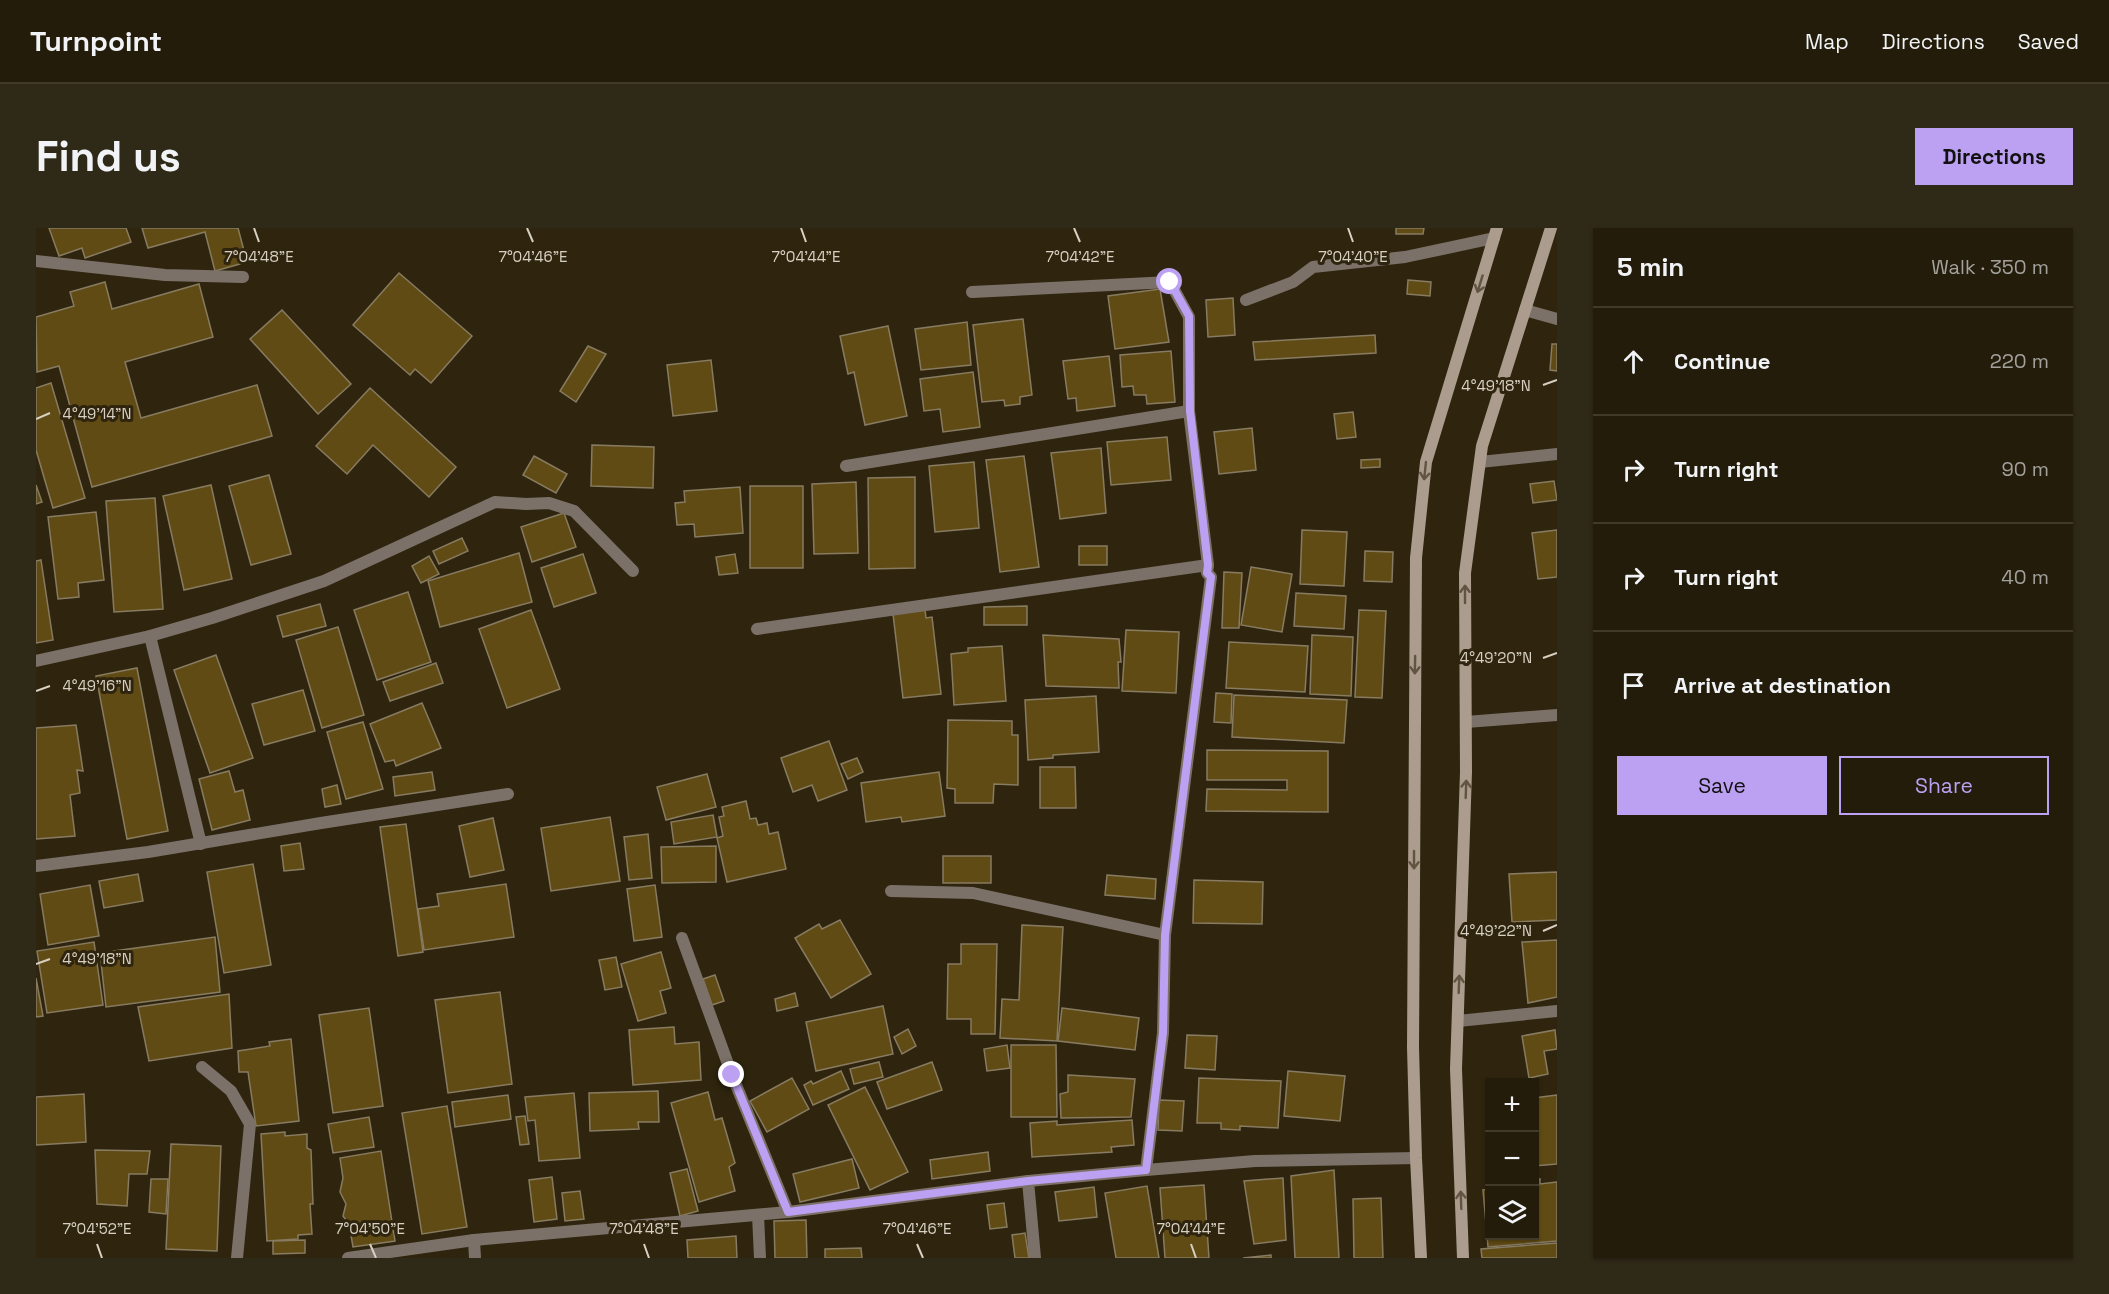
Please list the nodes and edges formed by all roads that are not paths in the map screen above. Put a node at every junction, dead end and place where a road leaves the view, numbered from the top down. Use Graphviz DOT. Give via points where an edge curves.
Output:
graph roads {
  1 [pos="1551,228"];
  2 [pos="1496,233"];
  3 [pos="36,261"];
  4 [pos="243,277"];
  5 [pos="972,292"];
  6 [pos="1246,300"];
  7 [pos="1525,310"];
  8 [pos="1557,319"];
  9 [pos="1190,411"];
  10 [pos="1557,454"];
  11 [pos="1480,462"];
  12 [pos="846,466"];
  13 [pos="1208,565"];
  14 [pos="633,571"];
  15 [pos="757,629"];
  16 [pos="150,636"];
  17 [pos="36,661"];
  18 [pos="1557,715"];
  19 [pos="1466,722"];
  20 [pos="508,794"];
  21 [pos="201,844"];
  22 [pos="36,866"];
  23 [pos="891,891"];
  24 [pos="1165,935"];
  25 [pos="682,938"];
  26 [pos="1557,1011"];
  27 [pos="1458,1020"];
  28 [pos="202,1067"];
  29 [pos="1416,1158"];
  30 [pos="1146,1170"];
  31 [pos="1028,1181"];
  32 [pos="788,1212"];
  33 [pos="758,1215"];
  34 [pos="474,1240"];
  35 [pos="237,1258"];
  36 [pos="348,1258"];
  37 [pos="475,1258"];
  38 [pos="760,1258"];
  39 [pos="1035,1258"];
  40 [pos="1421,1258"];
  41 [pos="1463,1258"];
  1 -- 7 [label="main road"];
  2 -- 6 [label="street" via="1405,257 1313,267 1293,282"];
  2 -- 29 [label="main road, one-way" via="1426,462 1416,558"];
  3 -- 4 [label="street" via="165,275"];
  5 -- 9 [label="street" via="1170,282 1189,316"];
  7 -- 8 [label="street"];
  7 -- 11 [label="main road"];
  9 -- 12 [label="street"];
  9 -- 13 [label="street"];
  10 -- 11 [label="street"];
  19 -- 11 [label="main road, one-way" via="1465,573"];
  13 -- 15 [label="street"];
  13 -- 24 [label="street" via="1211,577"];
  14 -- 16 [label="street" via="574,511 549,503 495,502 324,581"];
  16 -- 17 [label="street"];
  16 -- 21 [label="street"];
  18 -- 19 [label="street"];
  27 -- 19 [label="main road, one-way"];
  20 -- 21 [label="street"];
  21 -- 22 [label="street"];
  23 -- 24 [label="street" via="973,893"];
  24 -- 30 [label="street" via="1163,1033"];
  25 -- 32 [label="street"];
  26 -- 27 [label="street"];
  41 -- 27 [label="main road, one-way" via="1456,1069"];
  28 -- 35 [label="street" via="231,1091 250,1124"];
  29 -- 30 [label="street" via="1255,1161"];
  29 -- 40 [label="main road"];
  30 -- 31 [label="street"];
  31 -- 32 [label="street"];
  31 -- 39 [label="street"];
  32 -- 33 [label="street"];
  33 -- 34 [label="street"];
  33 -- 38 [label="street"];
  34 -- 36 [label="street"];
  34 -- 37 [label="street"];
}
